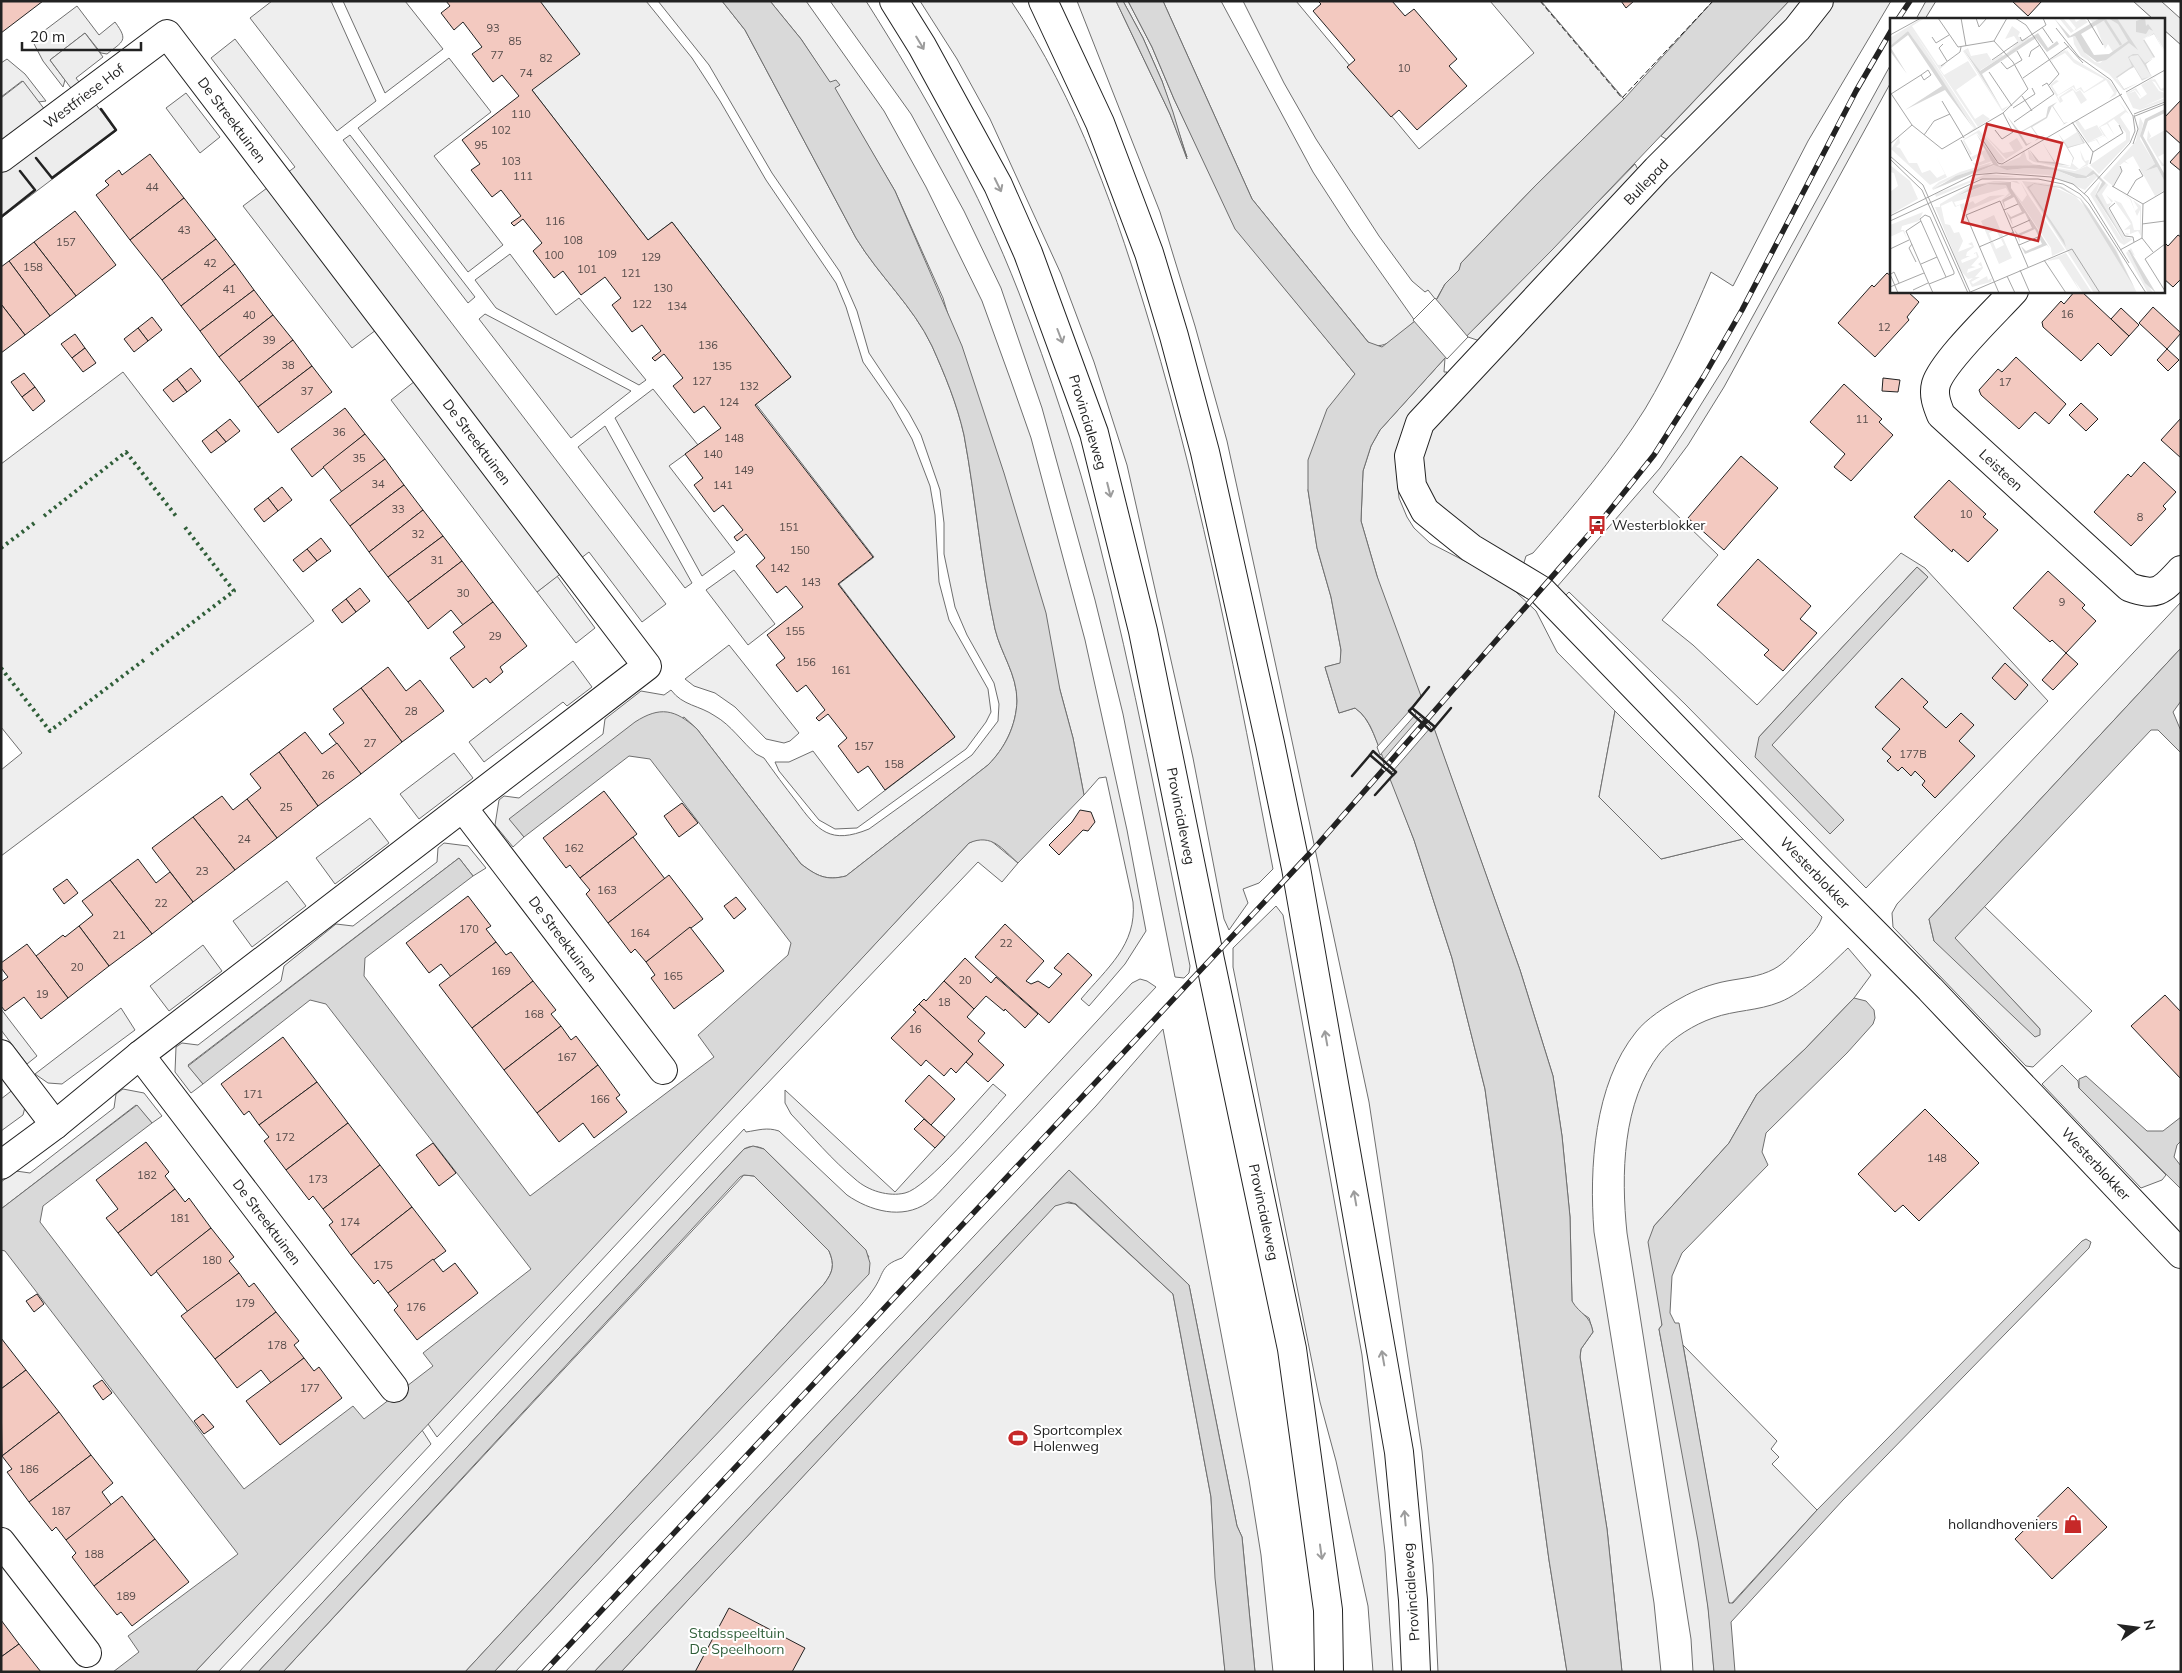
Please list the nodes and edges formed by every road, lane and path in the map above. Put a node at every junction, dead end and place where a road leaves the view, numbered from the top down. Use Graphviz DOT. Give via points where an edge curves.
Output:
graph roads {
  1 [pos="894,1"];
  2 [pos="1043,1"];
  3 [pos="1819,1"];
  4 [pos="167,34"];
  5 [pos="1,158"];
  6 [pos="2013,292"];
  7 [pos="1474,363"];
  8 [pos="2181,570"];
  9 [pos="463,808"];
  10 [pos="1,1054"];
  11 [pos="140,1055"];
  12 [pos="663,1070"];
  13 [pos="55,1125"];
  14 [pos="1,1165"];
  15 [pos="2181,1254"];
  16 [pos="394,1388"];
  17 [pos="1,1542"];
  18 [pos="87,1653"];
  19 [pos="1329,1672"];
  20 [pos="1416,1672"];
  1 -- 19 [label="street, Provincialeweg, one-way" via="998,185 1028,253 1094,432 1143,631 1292,1349 1328,1610"];
  20 -- 2 [label="street, Provincialeweg, one-way" via="1413,1600 1399,1452 1297,878 1264,714 1205,452 1152,262 1100,124"];
  3 -- 7 [label="street, Bullepad" via="1797,29 1658,169"];
  4 -- 5 [label="street, Westfriese Hof"];
  4 -- 9 [label="street, De Streektuinen" via="647,666"];
  6 -- 8 [label="street, Leisteen" via="1944,368 1936,385 1941,415 2129,587 2147,594 2165,588"];
  7 -- 15 [label="street, Westerblokker" via="1420,424 1409,456 1412,486 1426,511 1470,548 1541,590 1930,989"];
  9 -- 11 [label="street, De Streektuinen"];
  9 -- 12 [label="street, De Streektuinen"];
  10 -- 13 [label="street"];
  11 -- 13 [label="street, De Streektuinen"];
  11 -- 16 [label="street, De Streektuinen"];
  13 -- 14 [label="street, De Streektuinen"];
  17 -- 18 [label="street"];
}
